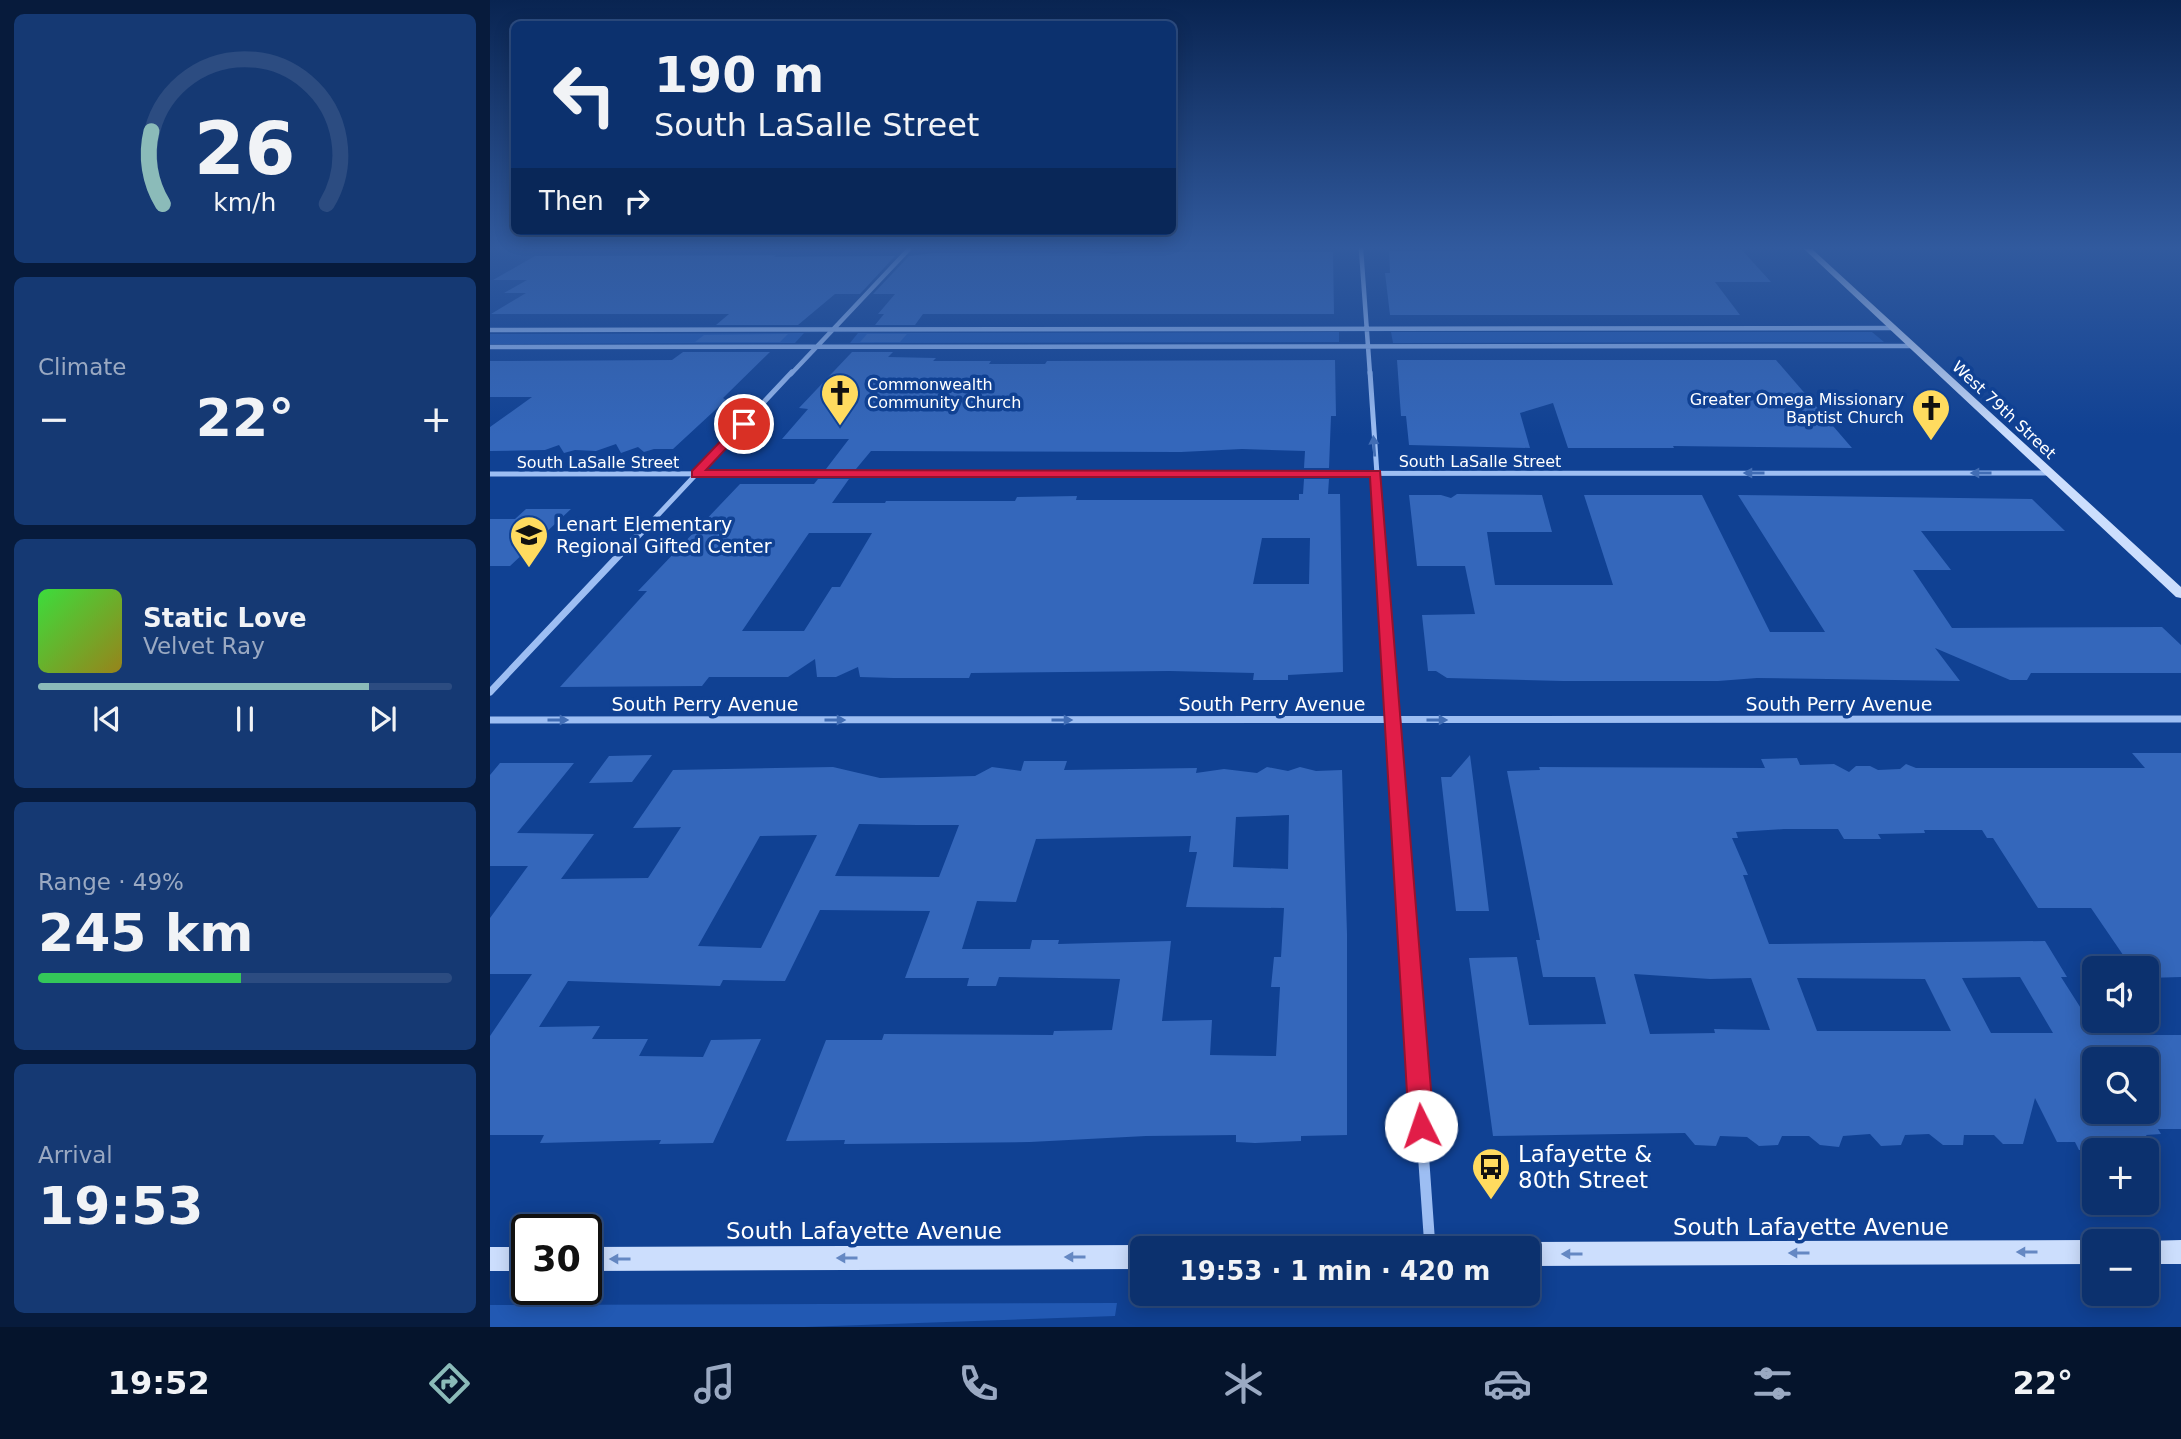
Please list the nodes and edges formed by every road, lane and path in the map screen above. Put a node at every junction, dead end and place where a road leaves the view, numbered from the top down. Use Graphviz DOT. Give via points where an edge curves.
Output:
graph roads {
  1 [pos="851,311"];
  2 [pos="1365,311"];
  3 [pos="1873,311"];
  4 [pos="1366,328"];
  5 [pos="1892,328"];
  6 [pos="834,329"];
  7 [pos="490,330"];
  8 [pos="1367,346"];
  9 [pos="1912,346"];
  10 [pos="490,347"];
  11 [pos="817,347"];
  12 [pos="2049,473"];
  13 [pos="490,474"];
  14 [pos="696,474"];
  15 [pos="1376,474"];
  16 [pos="2181,594"];
  17 [pos="490,692"];
  18 [pos="2181,719"];
  19 [pos="490,720"];
  20 [pos="1393,720"];
  21 [pos="1429,1236"];
  22 [pos="2082,1252"];
  23 [pos="2159,1252"];
  24 [pos="2181,1252"];
  25 [pos="1540,1254"];
  26 [pos="1130,1256"];
  27 [pos="490,1259"];
  28 [pos="511,1259"];
  29 [pos="602,1259"];
  1 -- 6 [label="street"];
  2 -- 4 [label="street"];
  3 -- 5 [label="main road, West 79th Street"];
  4 -- 5 [label="street"];
  4 -- 6 [label="street"];
  4 -- 8 [label="street"];
  5 -- 9 [label="main road, West 79th Street"];
  6 -- 7 [label="street"];
  6 -- 11 [label="street"];
  8 -- 9 [label="street"];
  8 -- 11 [label="street"];
  15 -- 8 [label="street, one-way"];
  9 -- 12 [label="main road, West 79th Street"];
  10 -- 11 [label="street"];
  11 -- 14 [label="street"];
  12 -- 15 [label="street, South LaSalle Street, one-way"];
  12 -- 16 [label="main road, West 79th Street"];
  13 -- 14 [label="street, South LaSalle Street"];
  14 -- 15 [label="street, South LaSalle Street"];
  14 -- 17 [label="street"];
  15 -- 20 [label="street"];
  20 -- 18 [label="street, South Perry Avenue, one-way"];
  19 -- 20 [label="street, South Perry Avenue, one-way"];
  20 -- 21 [label="street"];
  22 -- 25 [label="main road, South Lafayette Avenue, one-way"];
  23 -- 24 [label="main road"];
  26 -- 29 [label="main road, South Lafayette Avenue, one-way"];
  27 -- 28 [label="main road"];
}
